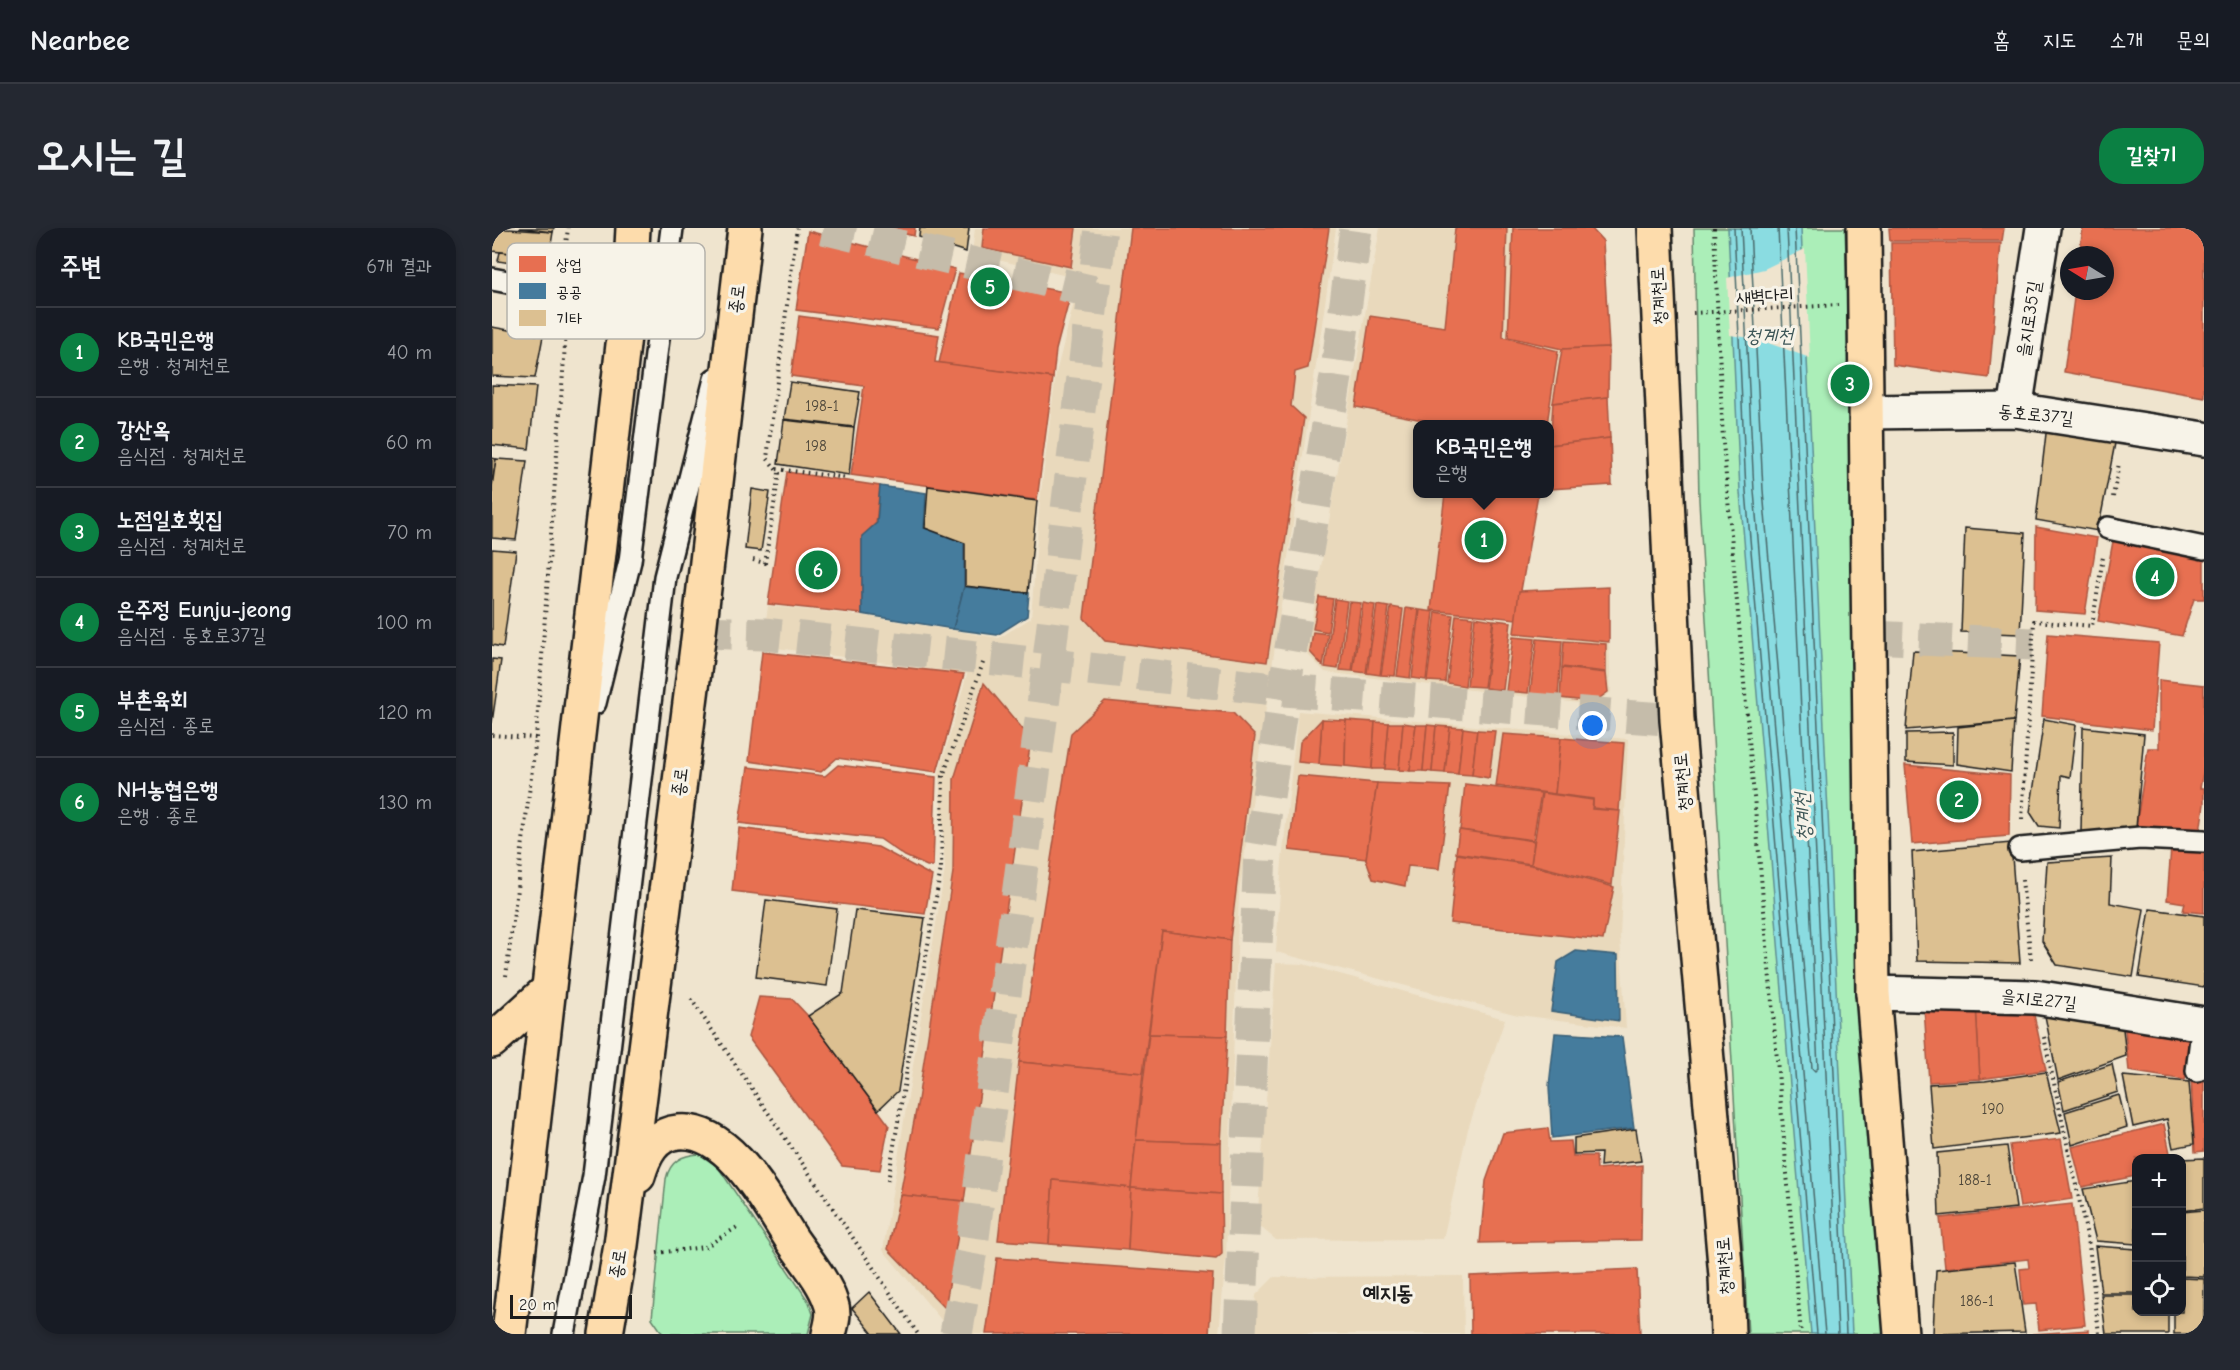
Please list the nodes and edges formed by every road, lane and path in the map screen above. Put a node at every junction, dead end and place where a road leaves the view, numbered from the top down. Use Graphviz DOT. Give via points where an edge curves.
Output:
graph roads {
  1 [pos="568,228"];
  2 [pos="633,228"];
  3 [pos="672,228"];
  4 [pos="745,228"];
  5 [pos="797,228"];
  6 [pos="1655,228"];
  7 [pos="1714,228"];
  8 [pos="1864,228"];
  9 [pos="2043,228"];
  10 [pos="566,243"];
  11 [pos="632,243"];
  12 [pos="670,243"];
  13 [pos="739,278"];
  14 [pos="492,279"];
  15 [pos="507,282"];
  16 [pos="1838,305"];
  17 [pos="1693,313"];
  18 [pos="566,339"];
  19 [pos="624,339"];
  20 [pos="658,339"];
  21 [pos="2015,410"];
  22 [pos="1868,412"];
  23 [pos="2204,439"];
  24 [pos="776,469"];
  25 [pos="848,478"];
  26 [pos="2108,528"];
  27 [pos="2204,548"];
  28 [pos="753,560"];
  29 [pos="984,660"];
  30 [pos="492,735"];
  31 [pos="536,738"];
  32 [pos="574,786"];
  33 [pos="2204,841"];
  34 [pos="2020,849"];
  35 [pos="505,984"];
  36 [pos="692,987"];
  37 [pos="548,990"];
  38 [pos="1873,993"];
  39 [pos="2204,1024"];
  40 [pos="492,1041"];
  41 [pos="2197,1071"];
  42 [pos="888,1181"];
  43 [pos="763,1196"];
  44 [pos="621,1245"];
  45 [pos="509,1334"];
  46 [pos="564,1334"];
  47 [pos="606,1334"];
  48 [pos="829,1334"];
  49 [pos="918,1334"];
  50 [pos="1728,1334"];
  51 [pos="1802,1334"];
  52 [pos="1901,1334"];
  1 -- 10 [label="path"];
  2 -- 11 [label="main road"];
  3 -- 12 [label="lane"];
  4 -- 13 [label="main road, 종로"];
  5 -- 24 [label="path" via="767,458"];
  6 -- 50 [label="main road, 청계천로" via="1677,720"];
  7 -- 51 [label="path" via="1723,442"];
  8 -- 22 [label="main road"];
  9 -- 21 [label="street, 을지로35길"];
  13 -- 44 [label="main road, 종로" via="699,632"];
  13 -- 46 [label="lane" via="665,577 594,1176"];
  14 -- 15 [label="lane"];
  16 -- 17 [label="path, 새벽다리, bridge"];
  18 -- 31 [label="path"];
  19 -- 32 [label="main road"];
  20 -- 32 [label="lane" via="630,561"];
  21 -- 22 [label="street, 동호로37길"];
  21 -- 23 [label="street, 동호로37길"];
  22 -- 38 [label="main road"];
  24 -- 25 [label="path"];
  24 -- 28 [label="path" via="780,473 765,563"];
  26 -- 27 [label="lane"];
  29 -- 42 [label="path" via="943,776 940,868"];
  30 -- 31 [label="path"];
  31 -- 35 [label="path"];
  32 -- 37 [label="main road"];
  33 -- 34 [label="lane" via="2140,838"];
  36 -- 49 [label="path" via="691,999"];
  37 -- 40 [label="main road"];
  37 -- 45 [label="main road"];
  38 -- 39 [label="street, 을지로27길" via="2035,997"];
  38 -- 52 [label="main road"];
  39 -- 41 [label="lane"];
  43 -- 44 [label="path" via="752,1218 705,1247 658,1253"];
  43 -- 44 [label="main road" via="717,1142 687,1131 669,1133 658,1138 642,1163"];
  43 -- 48 [label="main road" via="828,1295 833,1320"];
  44 -- 47 [label="main road, 종로"];
}
